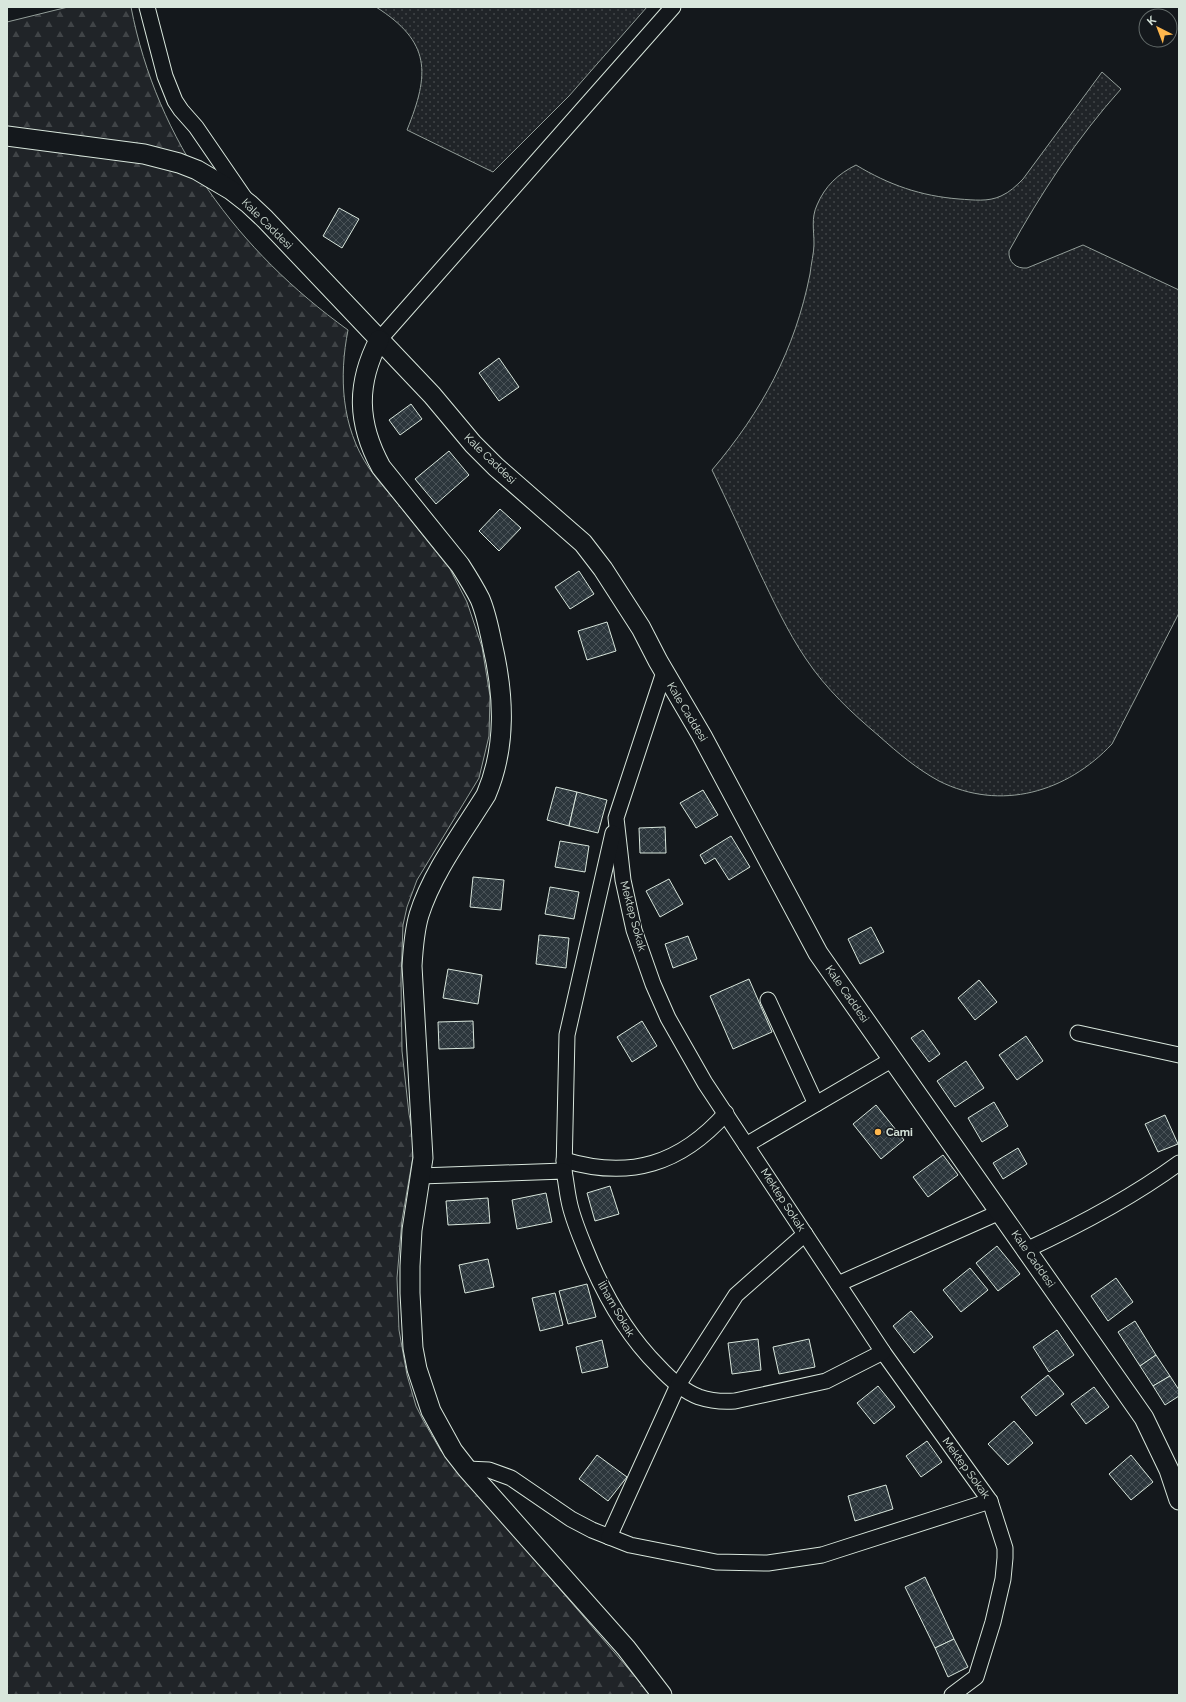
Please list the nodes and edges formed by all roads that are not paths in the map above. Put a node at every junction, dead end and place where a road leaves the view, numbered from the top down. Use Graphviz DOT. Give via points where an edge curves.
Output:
graph roads {
  1 [pos="147,7"];
  2 [pos="673,7"];
  3 [pos="7,136"];
  4 [pos="249,204"];
  5 [pos="379,340"];
  6 [pos="664,672"];
  7 [pos="616,818"];
  8 [pos="768,1000"];
  9 [pos="1078,1033"];
  10 [pos="1179,1055"];
  11 [pos="893,1059"];
  12 [pos="816,1104"];
  13 [pos="726,1113"];
  14 [pos="746,1145"];
  15 [pos="1179,1163"];
  16 [pos="564,1165"];
  17 [pos="420,1176"];
  18 [pos="1000,1212"];
  19 [pos="805,1234"];
  20 [pos="1026,1250"];
  21 [pos="838,1284"];
  22 [pos="883,1352"];
  23 [pos="678,1385"];
  24 [pos="467,1469"];
  25 [pos="1179,1500"];
  26 [pos="990,1501"];
  27 [pos="609,1537"];
  28 [pos="662,1695"];
  29 [pos="952,1695"];
  1 -- 4 [label="street" via="165,76 175,101"];
  2 -- 5 [label="street"];
  3 -- 4 [label="street, Kale Caddesi" via="161,158 215,179"];
  4 -- 5 [label="street, Kale Caddesi"];
  5 -- 6 [label="street, Kale Caddesi" via="491,462 583,543 622,596"];
  5 -- 17 [label="street" via="370,359 363,385 362,412 366,434 381,467 471,582 489,628 500,680 501,699 500,744 491,782 486,795 430,888 416,929 412,966 423,1158"];
  6 -- 7 [label="street, Mektep Sokak"];
  6 -- 11 [label="street, Kale Caddesi" via="702,736 818,953"];
  7 -- 13 [label="street, Mektep Sokak" via="624,888 634,930 648,969 685,1051"];
  7 -- 16 [label="street, İlham Sokak" via="567,1035"];
  8 -- 12 [label="street"];
  9 -- 10 [label="street"];
  11 -- 12 [label="street"];
  11 -- 18 [label="street, Kale Caddesi"];
  12 -- 14 [label="street"];
  13 -- 14 [label="street, Mektep Sokak"];
  13 -- 16 [label="street" via="700,1139 668,1158 634,1167"];
  14 -- 19 [label="street, Mektep Sokak"];
  15 -- 20 [label="street" via="1103,1212"];
  16 -- 17 [label="street"];
  16 -- 23 [label="street, İlham Sokak" via="569,1203 592,1265 614,1310 635,1341"];
  17 -- 24 [label="street" via="410,1266 413,1348 431,1411 445,1438"];
  18 -- 20 [label="street, Kale Caddesi"];
  18 -- 21 [label="street"];
  19 -- 21 [label="street, Mektep Sokak"];
  19 -- 23 [label="street" via="736,1295"];
  20 -- 25 [label="street, Kale Caddesi" via="1144,1418 1169,1470"];
  21 -- 22 [label="street, Mektep Sokak"];
  22 -- 23 [label="street, İlham Sokak" via="826,1381 735,1401 709,1400"];
  22 -- 26 [label="street, Mektep Sokak"];
  23 -- 27 [label="street"];
  24 -- 27 [label="street" via="489,1470 512,1478 571,1518"];
  24 -- 28 [label="street" via="626,1648"];
  26 -- 27 [label="street" via="822,1555 768,1563 692,1559 630,1546"];
  26 -- 29 [label="street, Mektep Sokak" via="1005,1548 1003,1580 976,1677"];
}
